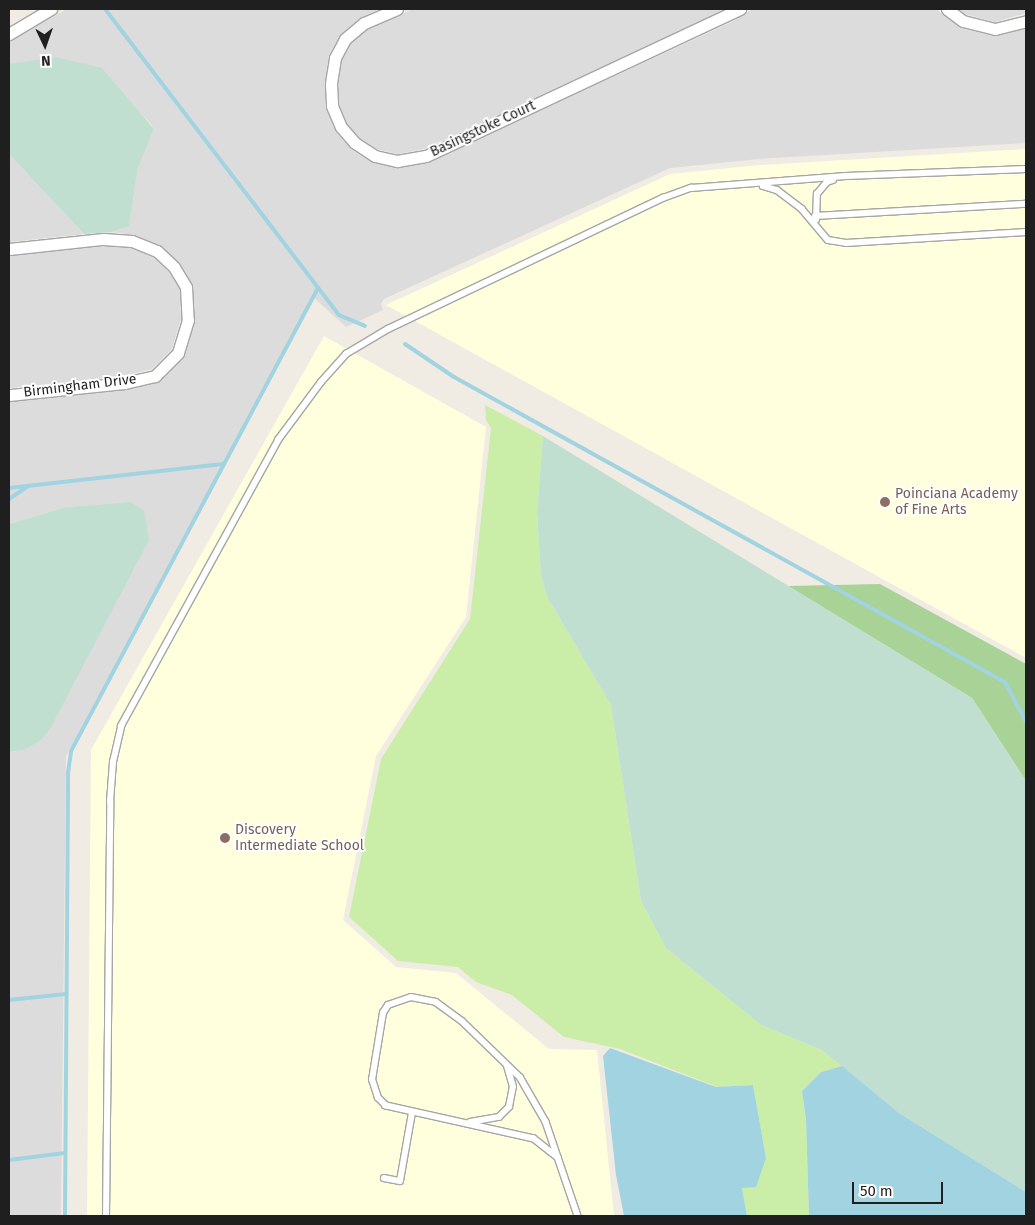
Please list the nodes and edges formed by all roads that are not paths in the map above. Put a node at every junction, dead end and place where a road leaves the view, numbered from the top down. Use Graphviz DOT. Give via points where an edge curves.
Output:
graph roads {
  1 [pos="50,9"];
  2 [pos="396,9"];
  3 [pos="740,9"];
  4 [pos="947,9"];
  5 [pos="1026,21"];
  6 [pos="9,34"];
  7 [pos="1026,169"];
  8 [pos="846,176"];
  9 [pos="761,185"];
  10 [pos="1026,204"];
  11 [pos="816,216"];
  12 [pos="817,229"];
  13 [pos="1026,232"];
  14 [pos="9,249"];
  15 [pos="9,396"];
  16 [pos="507,1064"];
  17 [pos="412,1113"];
  18 [pos="468,1122"];
  19 [pos="558,1158"];
  20 [pos="384,1178"];
  21 [pos="106,1216"];
  22 [pos="578,1216"];
  1 -- 6 [label="street"];
  2 -- 3 [label="street, Basingstoke Court" via="364,23 345,39 334,58 331,84 332,106 341,127 355,143 375,156 397,162 426,156"];
  4 -- 5 [label="street" via="963,21 995,29"];
  7 -- 8 [label="lane"];
  8 -- 9 [label="lane"];
  8 -- 11 [label="lane" via="827,182 817,194"];
  9 -- 12 [label="lane" via="777,190 802,209"];
  9 -- 21 [label="lane" via="691,188 663,198 388,329 346,354 278,440 121,726 112,762"];
  10 -- 11 [label="lane"];
  11 -- 12 [label="lane"];
  12 -- 13 [label="lane" via="828,240 846,243"];
  14 -- 15 [label="street, Birmingham Drive" via="102,239 132,241 157,251 174,267 186,287 188,320 178,353 154,376 124,383"];
  16 -- 17 [label="lane" via="462,1021 436,1002 411,997 395,1001 383,1013 372,1080 378,1098 386,1106"];
  16 -- 18 [label="lane" via="513,1087 509,1107 490,1120"];
  16 -- 19 [label="lane" via="520,1077 546,1122"];
  17 -- 18 [label="lane"];
  17 -- 20 [label="lane" via="400,1181"];
  18 -- 19 [label="lane" via="534,1139"];
  19 -- 22 [label="lane"];
}
